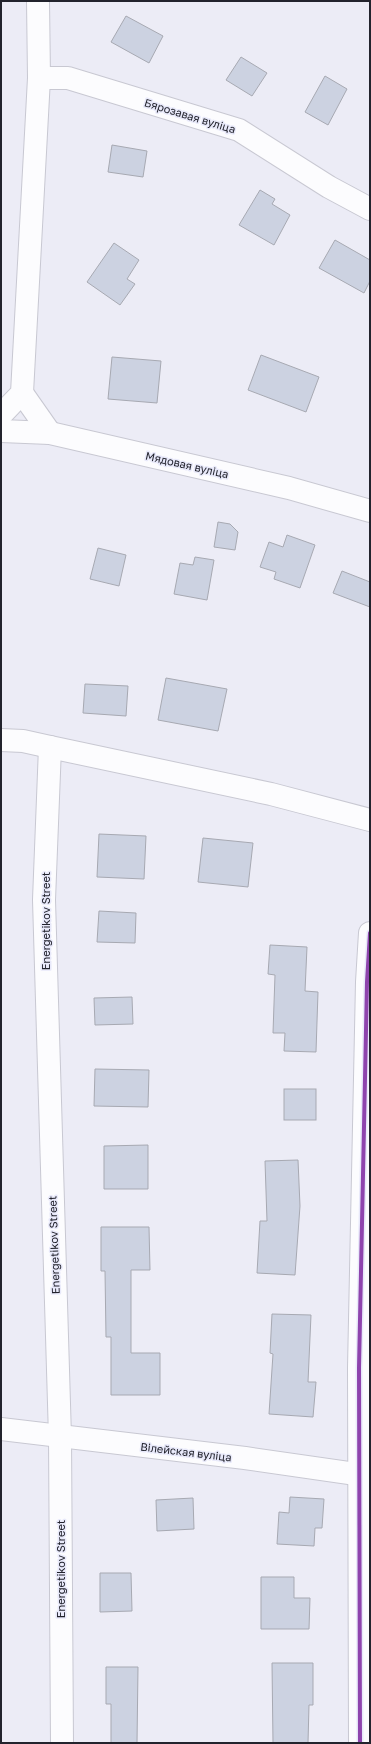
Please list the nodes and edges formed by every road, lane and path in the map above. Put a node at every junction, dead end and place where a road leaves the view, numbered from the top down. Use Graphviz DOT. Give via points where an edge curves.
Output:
graph roads {
  1 [pos="38,1"];
  2 [pos="39,78"];
  3 [pos="370,209"];
  4 [pos="22,393"];
  5 [pos="1,415"];
  6 [pos="1,431"];
  7 [pos="50,433"];
  8 [pos="370,511"];
  9 [pos="1,740"];
  10 [pos="50,747"];
  11 [pos="370,820"];
  12 [pos="370,933"];
  13 [pos="369,982"];
  14 [pos="1,1429"];
  15 [pos="60,1437"];
  16 [pos="365,1475"];
  17 [pos="62,1743"];
  18 [pos="360,1743"];
  1 -- 2 [label="street"];
  2 -- 3 [label="street, Бярозавая вуліца" via="68,78 239,130 329,187"];
  2 -- 4 [label="street"];
  4 -- 5 [label="street"];
  4 -- 7 [label="street"];
  6 -- 7 [label="street, Мядовая вуліца"];
  7 -- 8 [label="street, Мядовая вуліца" via="289,488"];
  9 -- 10 [label="street" via="23,741"];
  10 -- 11 [label="street" via="271,794"];
  10 -- 15 [label="street, Energetikov Street" via="44,900"];
  12 -- 13 [label="street"];
  13 -- 16 [label="street" via="359,1360"];
  14 -- 15 [label="street, Вілейская вуліца"];
  15 -- 16 [label="street, Вілейская вуліца" via="245,1458"];
  15 -- 17 [label="street, Energetikov Street"];
  16 -- 18 [label="street"];
}
